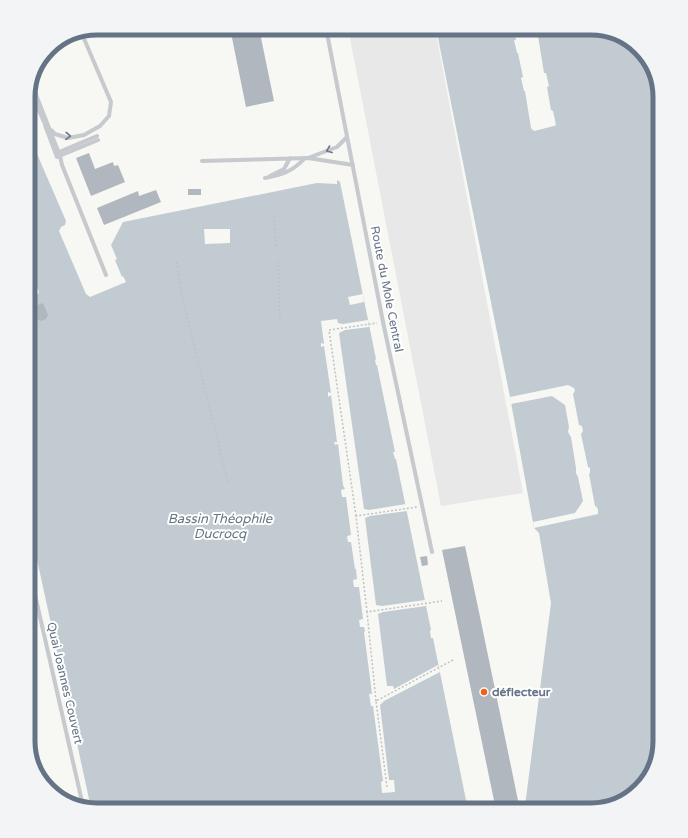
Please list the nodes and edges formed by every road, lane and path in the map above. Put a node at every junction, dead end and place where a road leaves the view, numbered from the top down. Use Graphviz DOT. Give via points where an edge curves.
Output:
graph roads {
  1 [pos="327,35"];
  2 [pos="83,37"];
  3 [pos="35,92"];
  4 [pos="35,102"];
  5 [pos="45,125"];
  6 [pos="49,128"];
  7 [pos="347,137"];
  8 [pos="98,138"];
  9 [pos="59,155"];
  10 [pos="290,158"];
  11 [pos="307,158"];
  12 [pos="202,161"];
  13 [pos="353,165"];
  14 [pos="274,212"];
  15 [pos="276,247"];
  16 [pos="278,261"];
  17 [pos="177,262"];
  18 [pos="106,275"];
  19 [pos="280,320"];
  20 [pos="371,324"];
  21 [pos="228,484"];
  22 [pos="411,508"];
  23 [pos="356,516"];
  24 [pos="432,552"];
  25 [pos="35,595"];
  26 [pos="442,601"];
  27 [pos="367,612"];
  28 [pos="453,660"];
  29 [pos="376,701"];
  30 [pos="387,787"];
  31 [pos="82,801"];
  1 -- 7 [label="lane, Route du Mole Central"];
  6 -- 2 [label="lane, one-way" via="55,134 68,138 84,135 100,126 109,116 111,102"];
  3 -- 6 [label="lane"];
  4 -- 5 [label="lane"];
  5 -- 6 [label="lane"];
  5 -- 9 [label="lane"];
  6 -- 9 [label="lane"];
  7 -- 11 [label="lane, one-way" via="337,147"];
  7 -- 13 [label="lane, Route du Mole Central"];
  8 -- 9 [label="lane"];
  9 -- 18 [label="lane"];
  10 -- 11 [label="lane"];
  10 -- 11 [label="lane" via="284,169 265,178 283,175"];
  10 -- 12 [label="lane"];
  11 -- 13 [label="lane"];
  13 -- 24 [label="lane, Route du Mole Central"];
  14 -- 15 [label="path"];
  16 -- 19 [label="path"];
  17 -- 21 [label="path" via="180,289"];
  20 -- 23 [label="path" via="329,330"];
  22 -- 23 [label="path"];
  23 -- 27 [label="path"];
  25 -- 31 [label="lane, Quai Joannes Couvert"];
  26 -- 27 [label="path"];
  27 -- 29 [label="path"];
  28 -- 29 [label="path"];
  29 -- 30 [label="path"];
}
